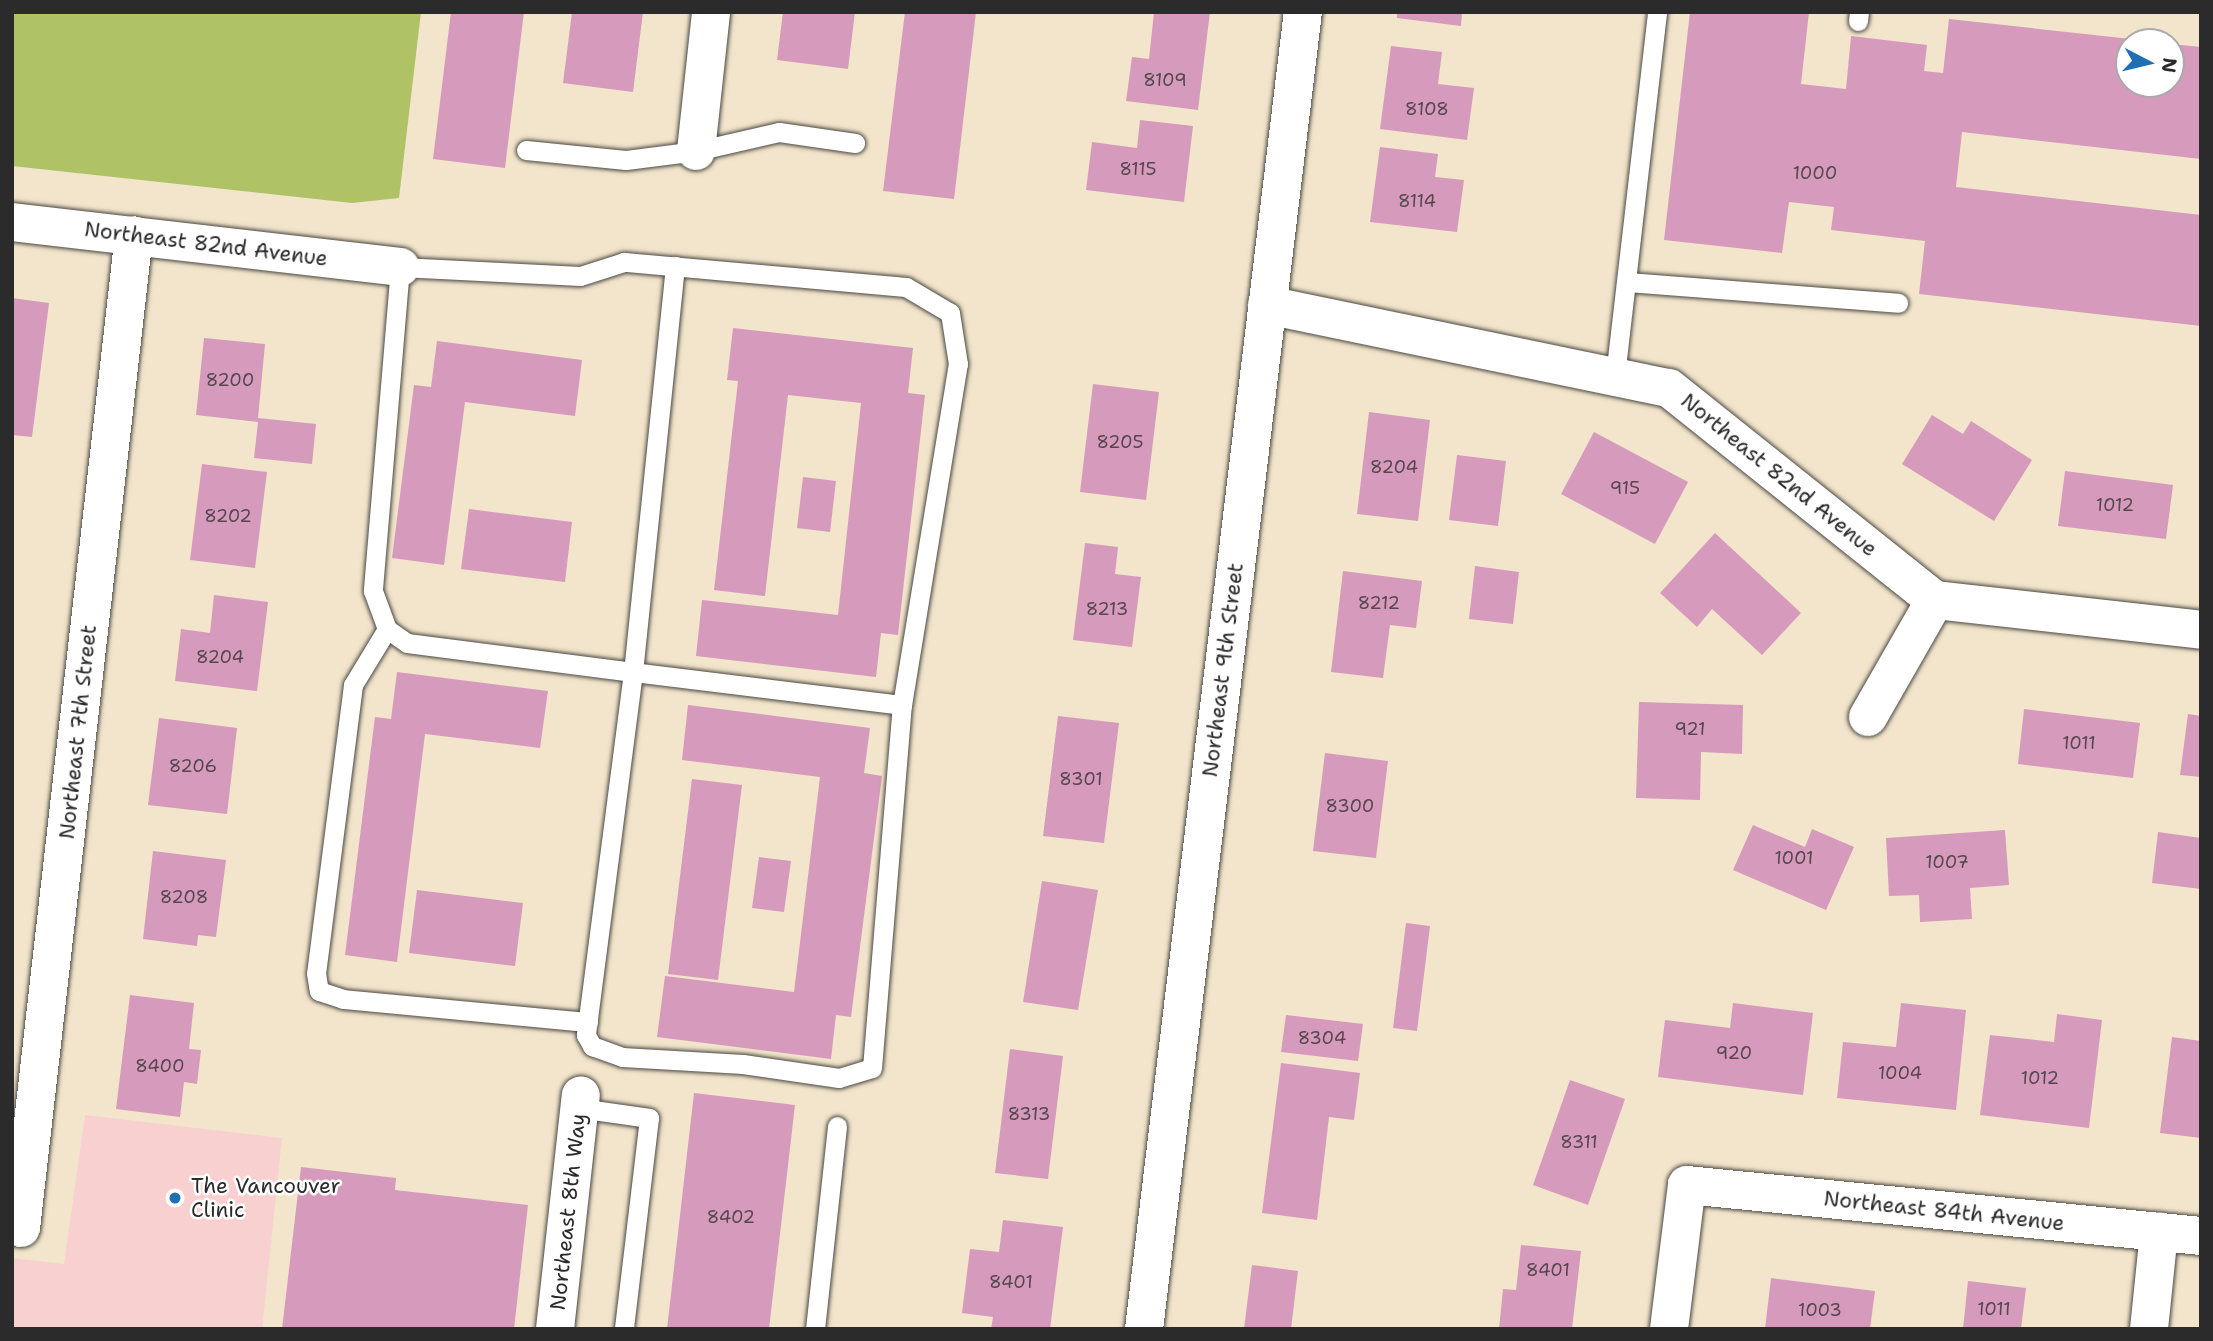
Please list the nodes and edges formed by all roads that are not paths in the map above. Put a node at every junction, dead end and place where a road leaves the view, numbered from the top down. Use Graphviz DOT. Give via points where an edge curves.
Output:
graph roads {
  1 [pos="711,12"];
  2 [pos="1303,12"];
  3 [pos="1657,12"];
  4 [pos="855,143"];
  5 [pos="526,150"];
  6 [pos="695,151"];
  7 [pos="12,222"];
  8 [pos="134,235"];
  9 [pos="675,266"];
  10 [pos="400,267"];
  11 [pos="1627,282"];
  12 [pos="1898,303"];
  13 [pos="1268,305"];
  14 [pos="1615,376"];
  15 [pos="1935,600"];
  16 [pos="387,629"];
  17 [pos="2201,630"];
  18 [pos="633,672"];
  19 [pos="902,705"];
  20 [pos="1868,717"];
  21 [pos="588,1022"];
  22 [pos="580,1101"];
  23 [pos="837,1126"];
  24 [pos="21,1228"];
  25 [pos="2160,1232"];
  26 [pos="2201,1236"];
  27 [pos="555,1329"];
  28 [pos="624,1329"];
  29 [pos="815,1329"];
  30 [pos="1144,1329"];
  31 [pos="1669,1329"];
  32 [pos="2149,1329"];
  1 -- 6 [label="street"];
  2 -- 13 [label="street, Northeast 9th Street"];
  3 -- 11 [label="lane"];
  4 -- 6 [label="lane" via="779,132"];
  5 -- 6 [label="lane" via="626,160"];
  7 -- 8 [label="street, Northeast 82nd Avenue"];
  8 -- 10 [label="street, Northeast 82nd Avenue"];
  8 -- 24 [label="street, Northeast 7th Street"];
  9 -- 10 [label="lane" via="624,262 580,276"];
  9 -- 18 [label="lane"];
  9 -- 19 [label="lane" via="906,287 950,313 958,364"];
  10 -- 16 [label="lane" via="373,591"];
  11 -- 12 [label="lane"];
  11 -- 14 [label="lane"];
  13 -- 14 [label="street, Northeast 82nd Avenue"];
  13 -- 30 [label="street, Northeast 9th Street"];
  14 -- 15 [label="street, Northeast 82nd Avenue" via="1669,387"];
  15 -- 17 [label="street"];
  15 -- 20 [label="street"];
  16 -- 18 [label="lane" via="407,643"];
  16 -- 21 [label="lane" via="354,685 316,974 319,991 343,999"];
  18 -- 19 [label="lane"];
  18 -- 21 [label="lane"];
  19 -- 21 [label="lane" via="872,1068 839,1078 743,1064 622,1057 592,1046 586,1035"];
  22 -- 27 [label="street, Northeast 8th Way"];
  22 -- 28 [label="lane" via="649,1118"];
  23 -- 29 [label="lane"];
  25 -- 26 [label="street, Northeast 84th Avenue"];
  25 -- 31 [label="street, Northeast 84th Avenue" via="1687,1185"];
  25 -- 32 [label="street"];
}
